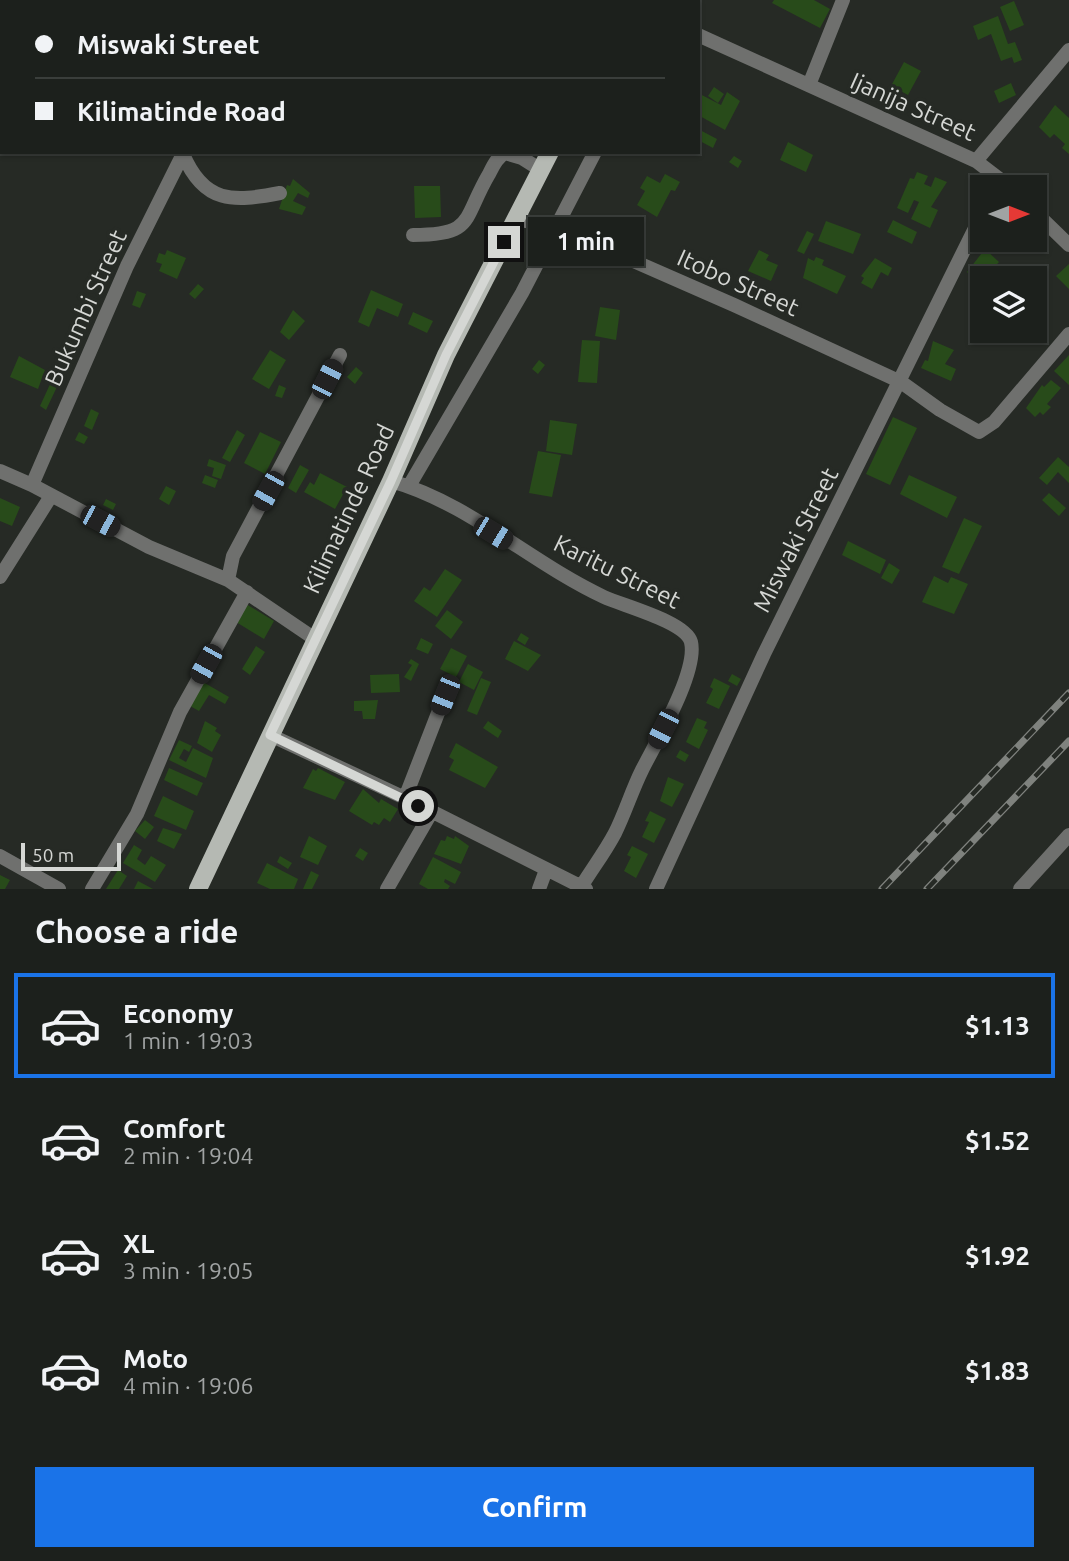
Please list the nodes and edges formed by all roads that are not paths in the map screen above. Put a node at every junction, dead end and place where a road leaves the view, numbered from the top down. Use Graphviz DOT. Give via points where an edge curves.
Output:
graph roads {
  1 [pos="843,0"];
  2 [pos="700,37"];
  3 [pos="1069,50"];
  4 [pos="809,85"];
  5 [pos="503,154"];
  6 [pos="509,154"];
  7 [pos="549,154"];
  8 [pos="594,154"];
  9 [pos="179,155"];
  10 [pos="976,161"];
  11 [pos="541,170"];
  12 [pos="991,175"];
  13 [pos="280,193"];
  14 [pos="515,219"];
  15 [pos="1047,224"];
  16 [pos="556,227"];
  17 [pos="413,234"];
  18 [pos="970,239"];
  19 [pos="1069,245"];
  20 [pos="1069,334"];
  21 [pos="340,355"];
  22 [pos="901,382"];
  23 [pos="0,471"];
  24 [pos="391,481"];
  25 [pos="32,485"];
  26 [pos="409,486"];
  27 [pos="51,496"];
  28 [pos="0,577"];
  29 [pos="228,580"];
  30 [pos="247,592"];
  31 [pos="315,639"];
  32 [pos="445,695"];
  33 [pos="270,735"];
  34 [pos="405,798"];
  35 [pos="430,813"];
  36 [pos="1069,835"];
  37 [pos="0,856"];
  38 [pos="547,870"];
  39 [pos="583,888"];
  40 [pos="59,889"];
  41 [pos="92,889"];
  42 [pos="198,889"];
  43 [pos="387,889"];
  44 [pos="539,889"];
  45 [pos="656,889"];
  46 [pos="1020,889"];
  1 -- 4 [label="street"];
  2 -- 4 [label="street, Ijanija Street"];
  3 -- 10 [label="street, Ijanija Street"];
  4 -- 10 [label="street, Ijanija Street"];
  5 -- 17 [label="street" via="465,223 442,234"];
  6 -- 11 [label="street"];
  7 -- 11 [label="main road, Kilimatinde Road"];
  8 -- 16 [label="street"];
  9 -- 13 [label="street" via="214,195 243,199"];
  9 -- 25 [label="street, Bukumbi Street"];
  10 -- 12 [label="street"];
  11 -- 14 [label="main road, Kilimatinde Road"];
  14 -- 16 [label="street, Itobo Street"];
  14 -- 24 [label="main road, Kilimatinde Road" via="446,355"];
  15 -- 19 [label="street"];
  16 -- 22 [label="street, Itobo Street"];
  16 -- 26 [label="street"];
  18 -- 22 [label="street, Miswaki Street"];
  20 -- 22 [label="street, Itobo Street" via="983,432 940,410"];
  21 -- 29 [label="street" via="233,556"];
  22 -- 45 [label="street, Miswaki Street" via="764,654"];
  23 -- 25 [label="street"];
  24 -- 26 [label="street, Karitu Street"];
  24 -- 31 [label="main road, Kilimatinde Road"];
  25 -- 27 [label="street"];
  26 -- 39 [label="street, Karitu Street" via="450,505 601,596 673,623 689,638 689,667 674,708"];
  27 -- 28 [label="street"];
  27 -- 29 [label="street" via="149,547"];
  29 -- 30 [label="street"];
  30 -- 31 [label="street"];
  30 -- 41 [label="street" via="174,724 137,814"];
  31 -- 33 [label="main road, Kilimatinde Road"];
  32 -- 34 [label="street"];
  33 -- 34 [label="street"];
  33 -- 42 [label="main road, Kilimatinde Road"];
  34 -- 35 [label="street"];
  35 -- 38 [label="street"];
  35 -- 43 [label="street"];
  36 -- 46 [label="street"];
  37 -- 40 [label="street"];
  38 -- 39 [label="street"];
  38 -- 44 [label="street"];
}
